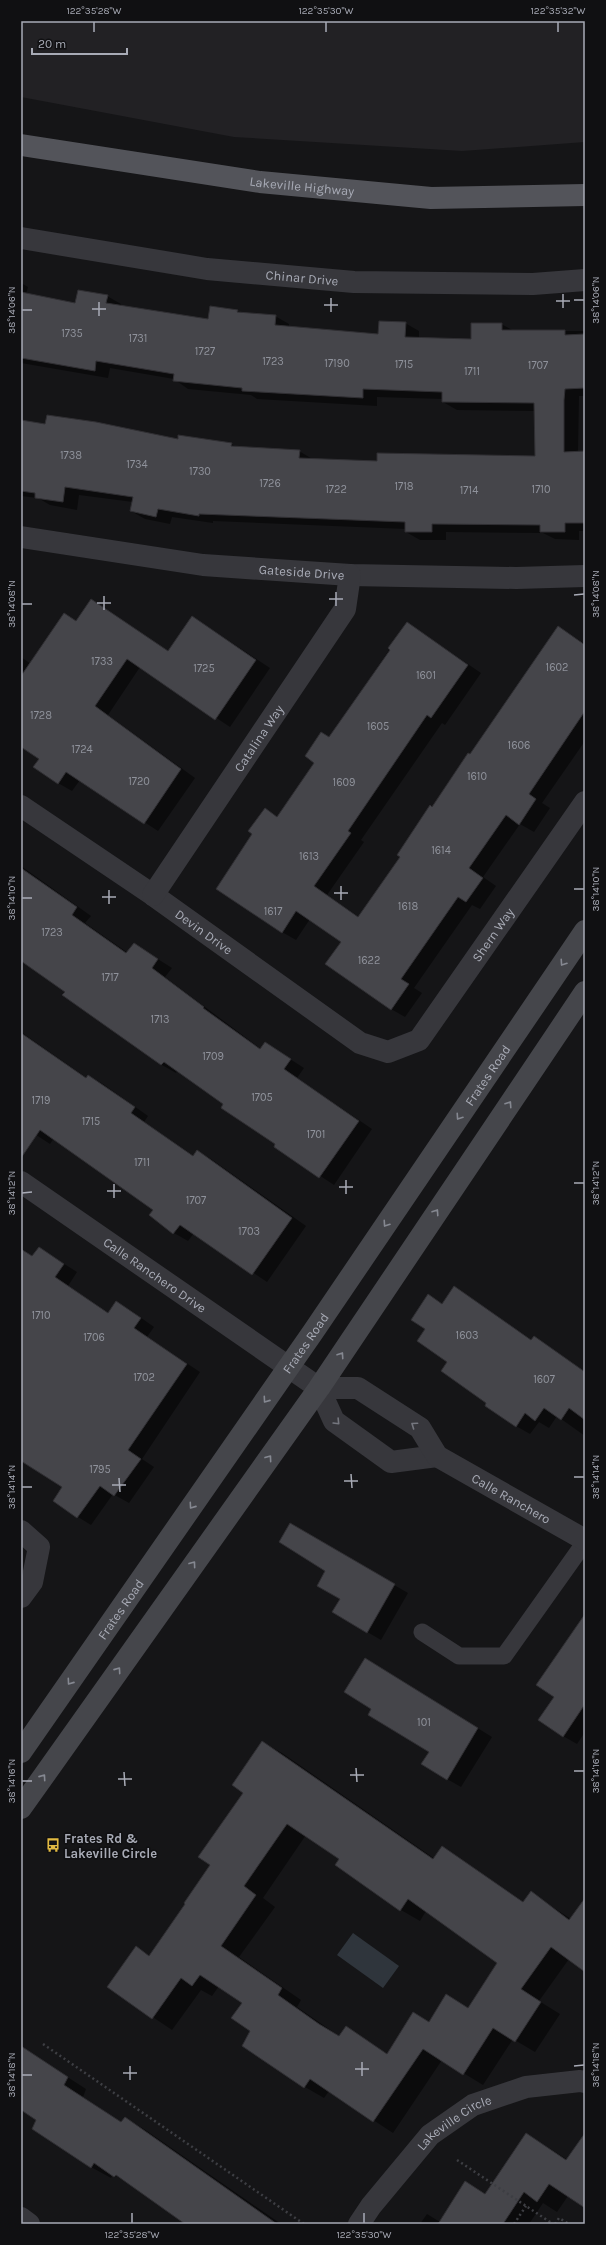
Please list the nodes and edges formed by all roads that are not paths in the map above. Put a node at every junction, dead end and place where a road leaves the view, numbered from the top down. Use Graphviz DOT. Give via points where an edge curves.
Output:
graph roads {
  1 [pos="21,145"];
  2 [pos="585,195"];
  3 [pos="21,238"];
  4 [pos="585,280"];
  5 [pos="21,537"];
  6 [pos="350,575"];
  7 [pos="585,576"];
  8 [pos="585,802"];
  9 [pos="21,806"];
  10 [pos="153,895"];
  11 [pos="585,931"];
  12 [pos="585,992"];
  13 [pos="388,1052"];
  14 [pos="21,1182"];
  15 [pos="289,1368"];
  16 [pos="319,1388"];
  17 [pos="437,1456"];
  18 [pos="21,1531"];
  19 [pos="585,1541"];
  20 [pos="21,1597"];
  21 [pos="422,1632"];
  22 [pos="21,1752"];
  23 [pos="21,1808"];
  24 [pos="585,2082"];
  25 [pos="21,2218"];
  26 [pos="29,2224"];
  27 [pos="359,2224"];
  1 -- 2 [label="main road, Lakeville Highway" via="255,181 432,198"];
  3 -- 4 [label="street, Chinar Drive" via="207,269 354,282 533,284"];
  5 -- 6 [label="street, Gateside Drive" via="203,565"];
  6 -- 7 [label="street, Gateside Drive" via="516,578"];
  6 -- 10 [label="street, Catalina Way" via="345,610"];
  8 -- 13 [label="street, Shern Way" via="419,1040"];
  9 -- 10 [label="street, Devin Drive"];
  10 -- 13 [label="street, Devin Drive" via="360,1043"];
  11 -- 15 [label="street, Frates Road, one-way"];
  16 -- 12 [label="street, one-way"];
  14 -- 15 [label="street, Calle Ranchero Drive"];
  15 -- 16 [label="street"];
  15 -- 22 [label="street, Frates Road, one-way"];
  17 -- 16 [label="street, Calle Ranchero, one-way" via="420,1428 358,1388"];
  16 -- 17 [label="street, one-way" via="334,1421 391,1462"];
  23 -- 16 [label="street, one-way"];
  17 -- 19 [label="street, Calle Ranchero"];
  18 -- 20 [label="street" via="39,1547 32,1582"];
  19 -- 21 [label="lane" via="504,1656 459,1656"];
  24 -- 27 [label="street, Lakeville Circle" via="526,2087 473,2105 430,2135"];
  25 -- 26 [label="street"];
}
